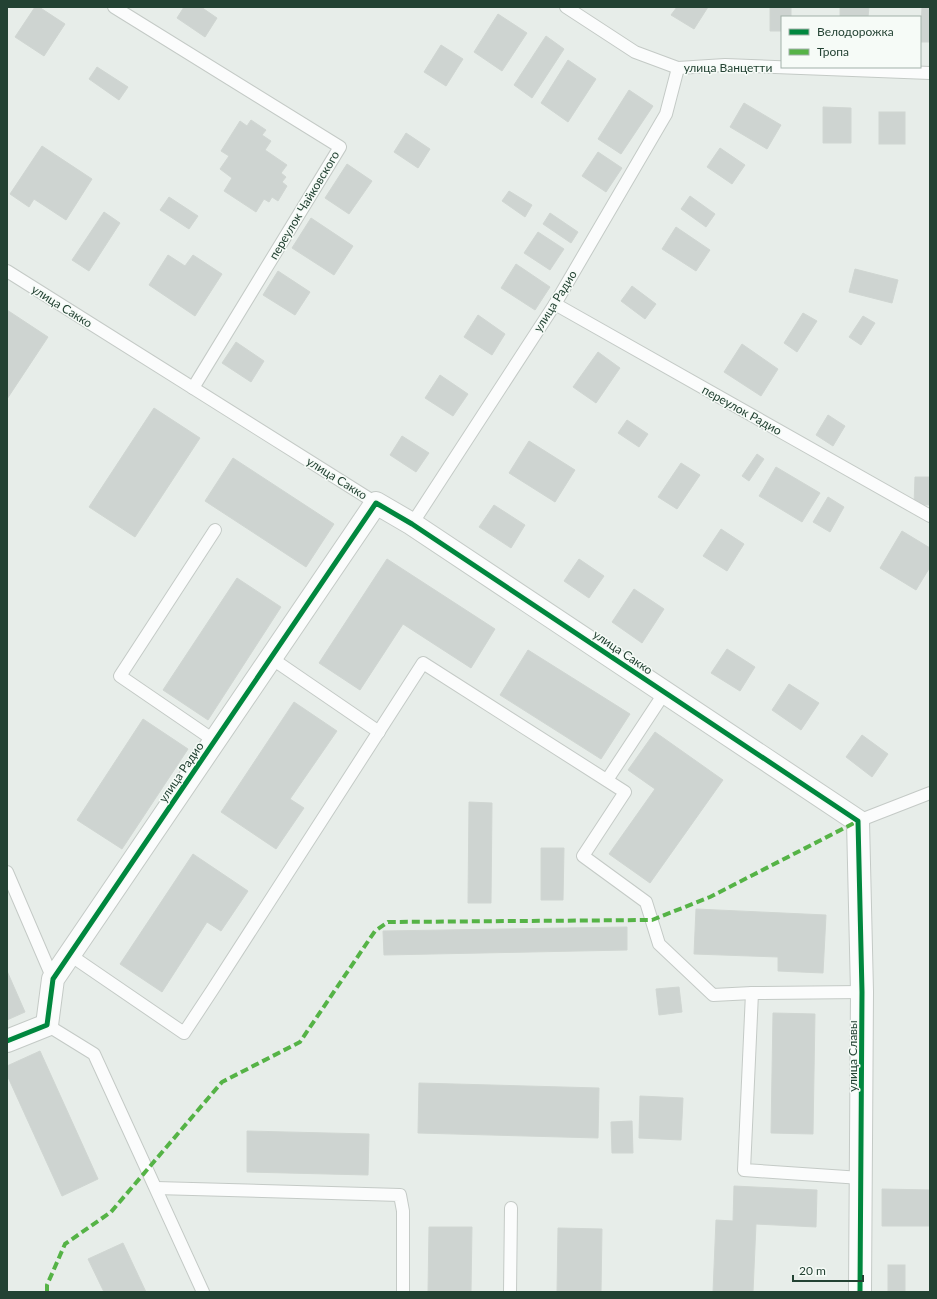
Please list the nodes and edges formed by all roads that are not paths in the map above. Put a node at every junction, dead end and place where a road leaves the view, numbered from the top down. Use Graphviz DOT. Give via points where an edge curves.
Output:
graph roads {
  1 [pos="114,7"];
  2 [pos="566,7"];
  3 [pos="781,67"];
  4 [pos="678,68"];
  5 [pos="801,68"];
  6 [pos="930,73"];
  7 [pos="8,274"];
  8 [pos="555,304"];
  9 [pos="193,388"];
  10 [pos="376,503"];
  11 [pos="930,516"];
  12 [pos="412,524"];
  13 [pos="215,530"];
  14 [pos="271,658"];
  15 [pos="665,692"];
  16 [pos="379,732"];
  17 [pos="214,741"];
  18 [pos="607,780"];
  19 [pos="930,793"];
  20 [pos="858,821"];
  21 [pos="7,872"];
  22 [pos="70,955"];
  23 [pos="53,980"];
  24 [pos="862,992"];
  25 [pos="752,993"];
  26 [pos="47,1025"];
  27 [pos="7,1040"];
  28 [pos="861,1178"];
  29 [pos="156,1188"];
  30 [pos="511,1208"];
  31 [pos="203,1292"];
  32 [pos="403,1292"];
  33 [pos="510,1292"];
  34 [pos="860,1292"];
  1 -- 9 [label="lane, переулок Чайковского" via="340,147"];
  2 -- 4 [label="lane, улица Ванцетти" via="635,52"];
  3 -- 4 [label="lane, улица Ванцетти" via="724,65"];
  4 -- 8 [label="lane, улица Радио" via="666,114"];
  5 -- 6 [label="lane, улица Ванцетти"];
  7 -- 9 [label="lane, улица Сакко"];
  8 -- 11 [label="lane, переулок Радио"];
  8 -- 12 [label="lane, улица Радио"];
  9 -- 10 [label="lane, улица Сакко"];
  10 -- 12 [label="street, улица Сакко"];
  10 -- 14 [label="street, улица Радио"];
  12 -- 15 [label="street, улица Сакко"];
  13 -- 17 [label="lane" via="120,676"];
  14 -- 16 [label="lane"];
  14 -- 17 [label="street, улица Радио"];
  15 -- 18 [label="lane"];
  15 -- 20 [label="street, улица Сакко"];
  16 -- 18 [label="lane" via="423,663"];
  16 -- 22 [label="lane" via="184,1033"];
  17 -- 22 [label="street, улица Радио"];
  18 -- 25 [label="lane" via="625,792 583,856 646,902 660,944 713,995"];
  19 -- 20 [label="lane"];
  20 -- 24 [label="street, улица Славы"];
  21 -- 23 [label="lane"];
  22 -- 23 [label="street, улица Радио"];
  23 -- 26 [label="street, улица Радио"];
  24 -- 25 [label="lane"];
  24 -- 28 [label="street, улица Славы"];
  25 -- 28 [label="lane" via="744,1170"];
  26 -- 27 [label="street"];
  26 -- 29 [label="lane" via="94,1054"];
  28 -- 34 [label="street, улица Славы"];
  29 -- 31 [label="lane"];
  29 -- 32 [label="lane" via="400,1195 403,1211"];
  30 -- 33 [label="lane"];
}
